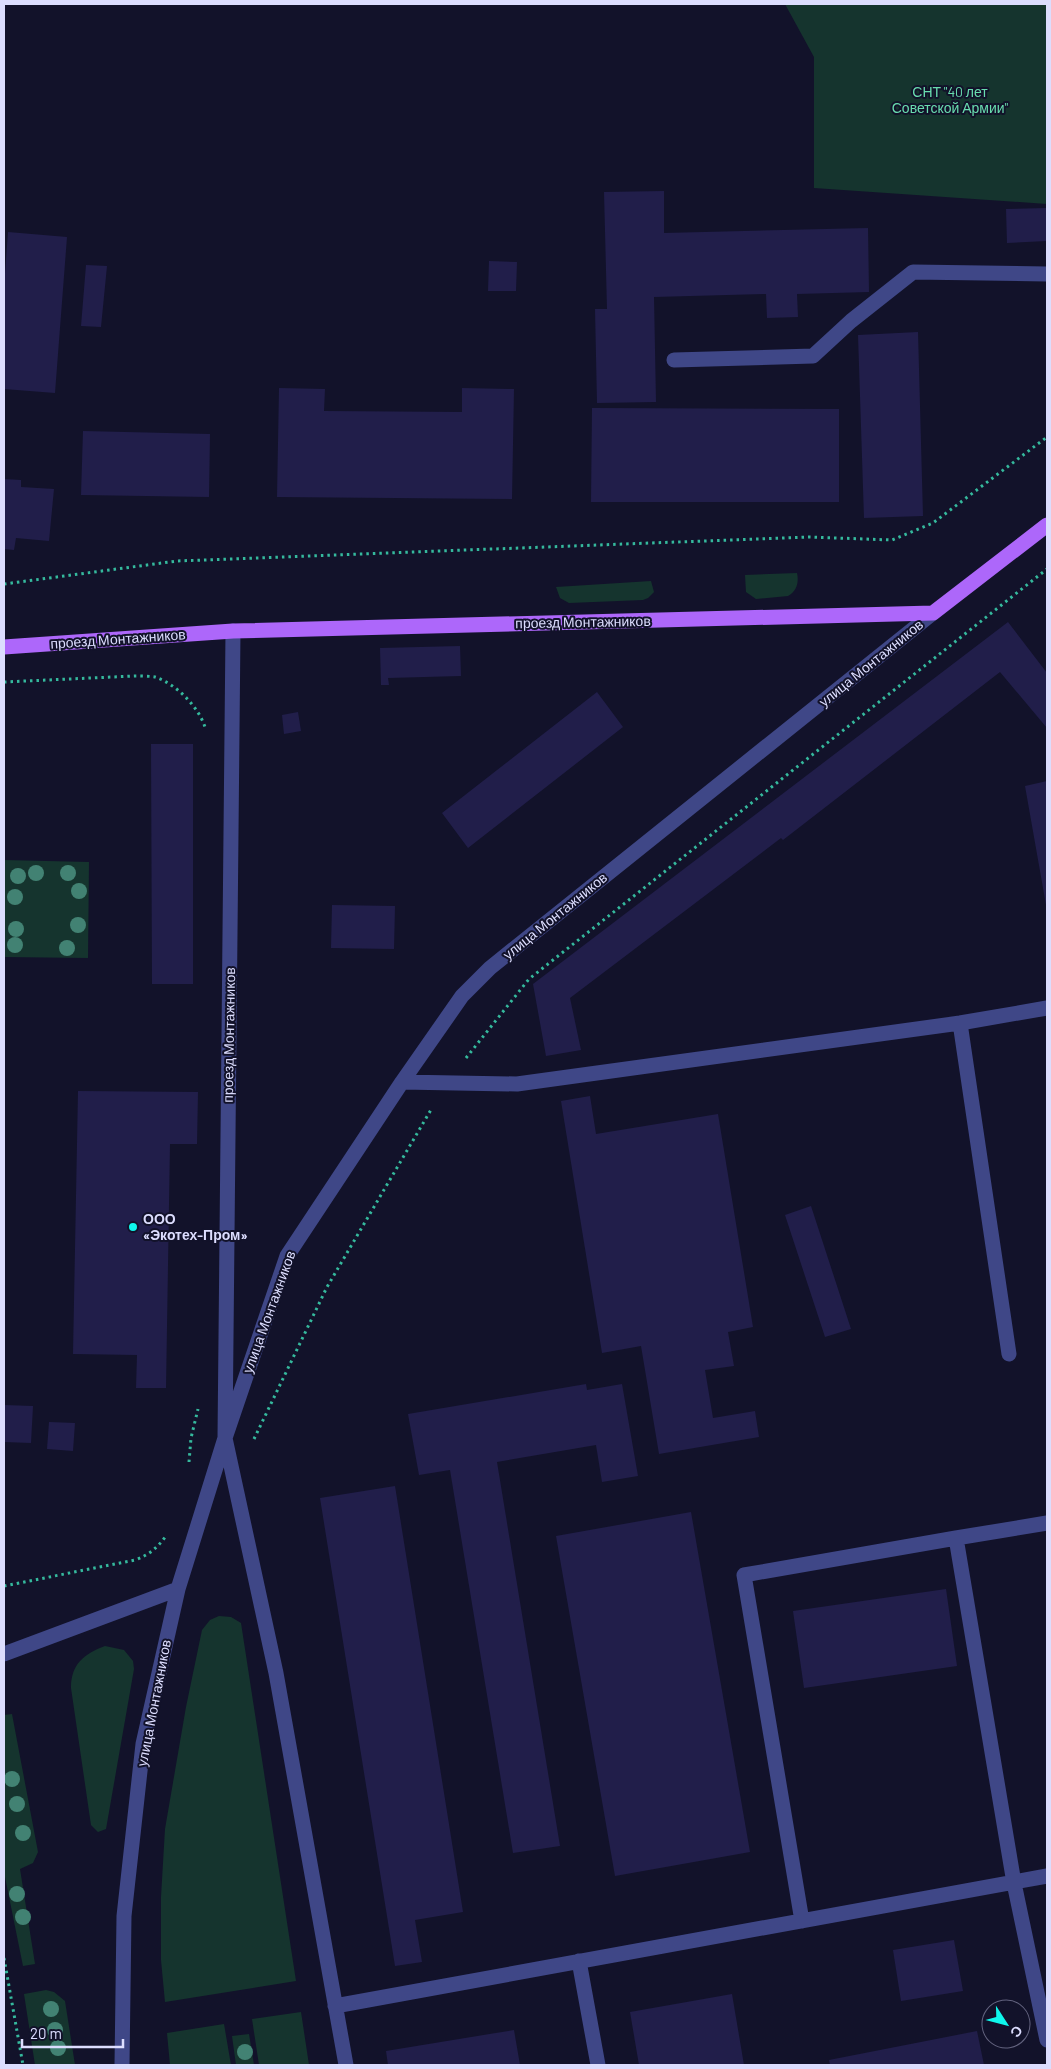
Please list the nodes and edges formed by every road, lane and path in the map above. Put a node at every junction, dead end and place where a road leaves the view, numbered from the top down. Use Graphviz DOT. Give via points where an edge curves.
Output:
graph roads {
  1 [pos="1047,274"];
  2 [pos="674,360"];
  3 [pos="1047,437"];
  4 [pos="1047,525"];
  5 [pos="1047,569"];
  6 [pos="4,584"];
  7 [pos="933,613"];
  8 [pos="233,631"];
  9 [pos="4,647"];
  10 [pos="4,682"];
  11 [pos="205,728"];
  12 [pos="1047,1008"];
  13 [pos="960,1023"];
  14 [pos="402,1082"];
  15 [pos="447,1082"];
  16 [pos="1009,1354"];
  17 [pos="200,1400"];
  18 [pos="225,1438"];
  19 [pos="250,1447"];
  20 [pos="188,1468"];
  21 [pos="1047,1523"];
  22 [pos="170,1530"];
  23 [pos="956,1538"];
  24 [pos="4,1586"];
  25 [pos="178,1589"];
  26 [pos="4,1654"];
  27 [pos="1047,1876"];
  28 [pos="1014,1883"];
  29 [pos="802,1921"];
  30 [pos="4,1958"];
  31 [pos="579,1961"];
  32 [pos="6,1983"];
  33 [pos="335,2006"];
  34 [pos="1047,2040"];
  35 [pos="23,2065"];
  36 [pos="122,2065"];
  37 [pos="346,2065"];
  38 [pos="598,2065"];
  1 -- 2 [label="street" via="913,272 813,356"];
  3 -- 6 [label="path" via="933,523 892,540 809,537 177,560"];
  4 -- 7 [label="main road, улица Монтажников"];
  5 -- 15 [label="path" via="529,978"];
  7 -- 8 [label="main road, проезд Монтажников"];
  7 -- 14 [label="street, улица Монтажников" via="490,968 462,996"];
  8 -- 9 [label="main road, проезд Монтажников"];
  8 -- 18 [label="street, проезд Монтажников"];
  10 -- 11 [label="path" via="134,676 155,678 177,689 202,719"];
  12 -- 13 [label="street"];
  13 -- 15 [label="street" via="516,1084"];
  13 -- 16 [label="street"];
  14 -- 15 [label="street"];
  14 -- 18 [label="street, улица Монтажников" via="287,1256"];
  15 -- 19 [label="path" via="327,1287"];
  17 -- 20 [label="path"];
  18 -- 25 [label="street, улица Монтажников"];
  18 -- 33 [label="street" via="276,1673"];
  21 -- 23 [label="street"];
  22 -- 24 [label="path" via="159,1546 135,1560"];
  23 -- 28 [label="street"];
  23 -- 29 [label="street" via="744,1575"];
  25 -- 26 [label="street"];
  25 -- 36 [label="street, улица Монтажников" via="143,1744 124,1916"];
  27 -- 28 [label="street"];
  28 -- 29 [label="street"];
  28 -- 34 [label="street"];
  29 -- 31 [label="street"];
  30 -- 32 [label="path"];
  31 -- 33 [label="street"];
  31 -- 38 [label="street"];
  32 -- 35 [label="path"];
  33 -- 37 [label="street"];
}
